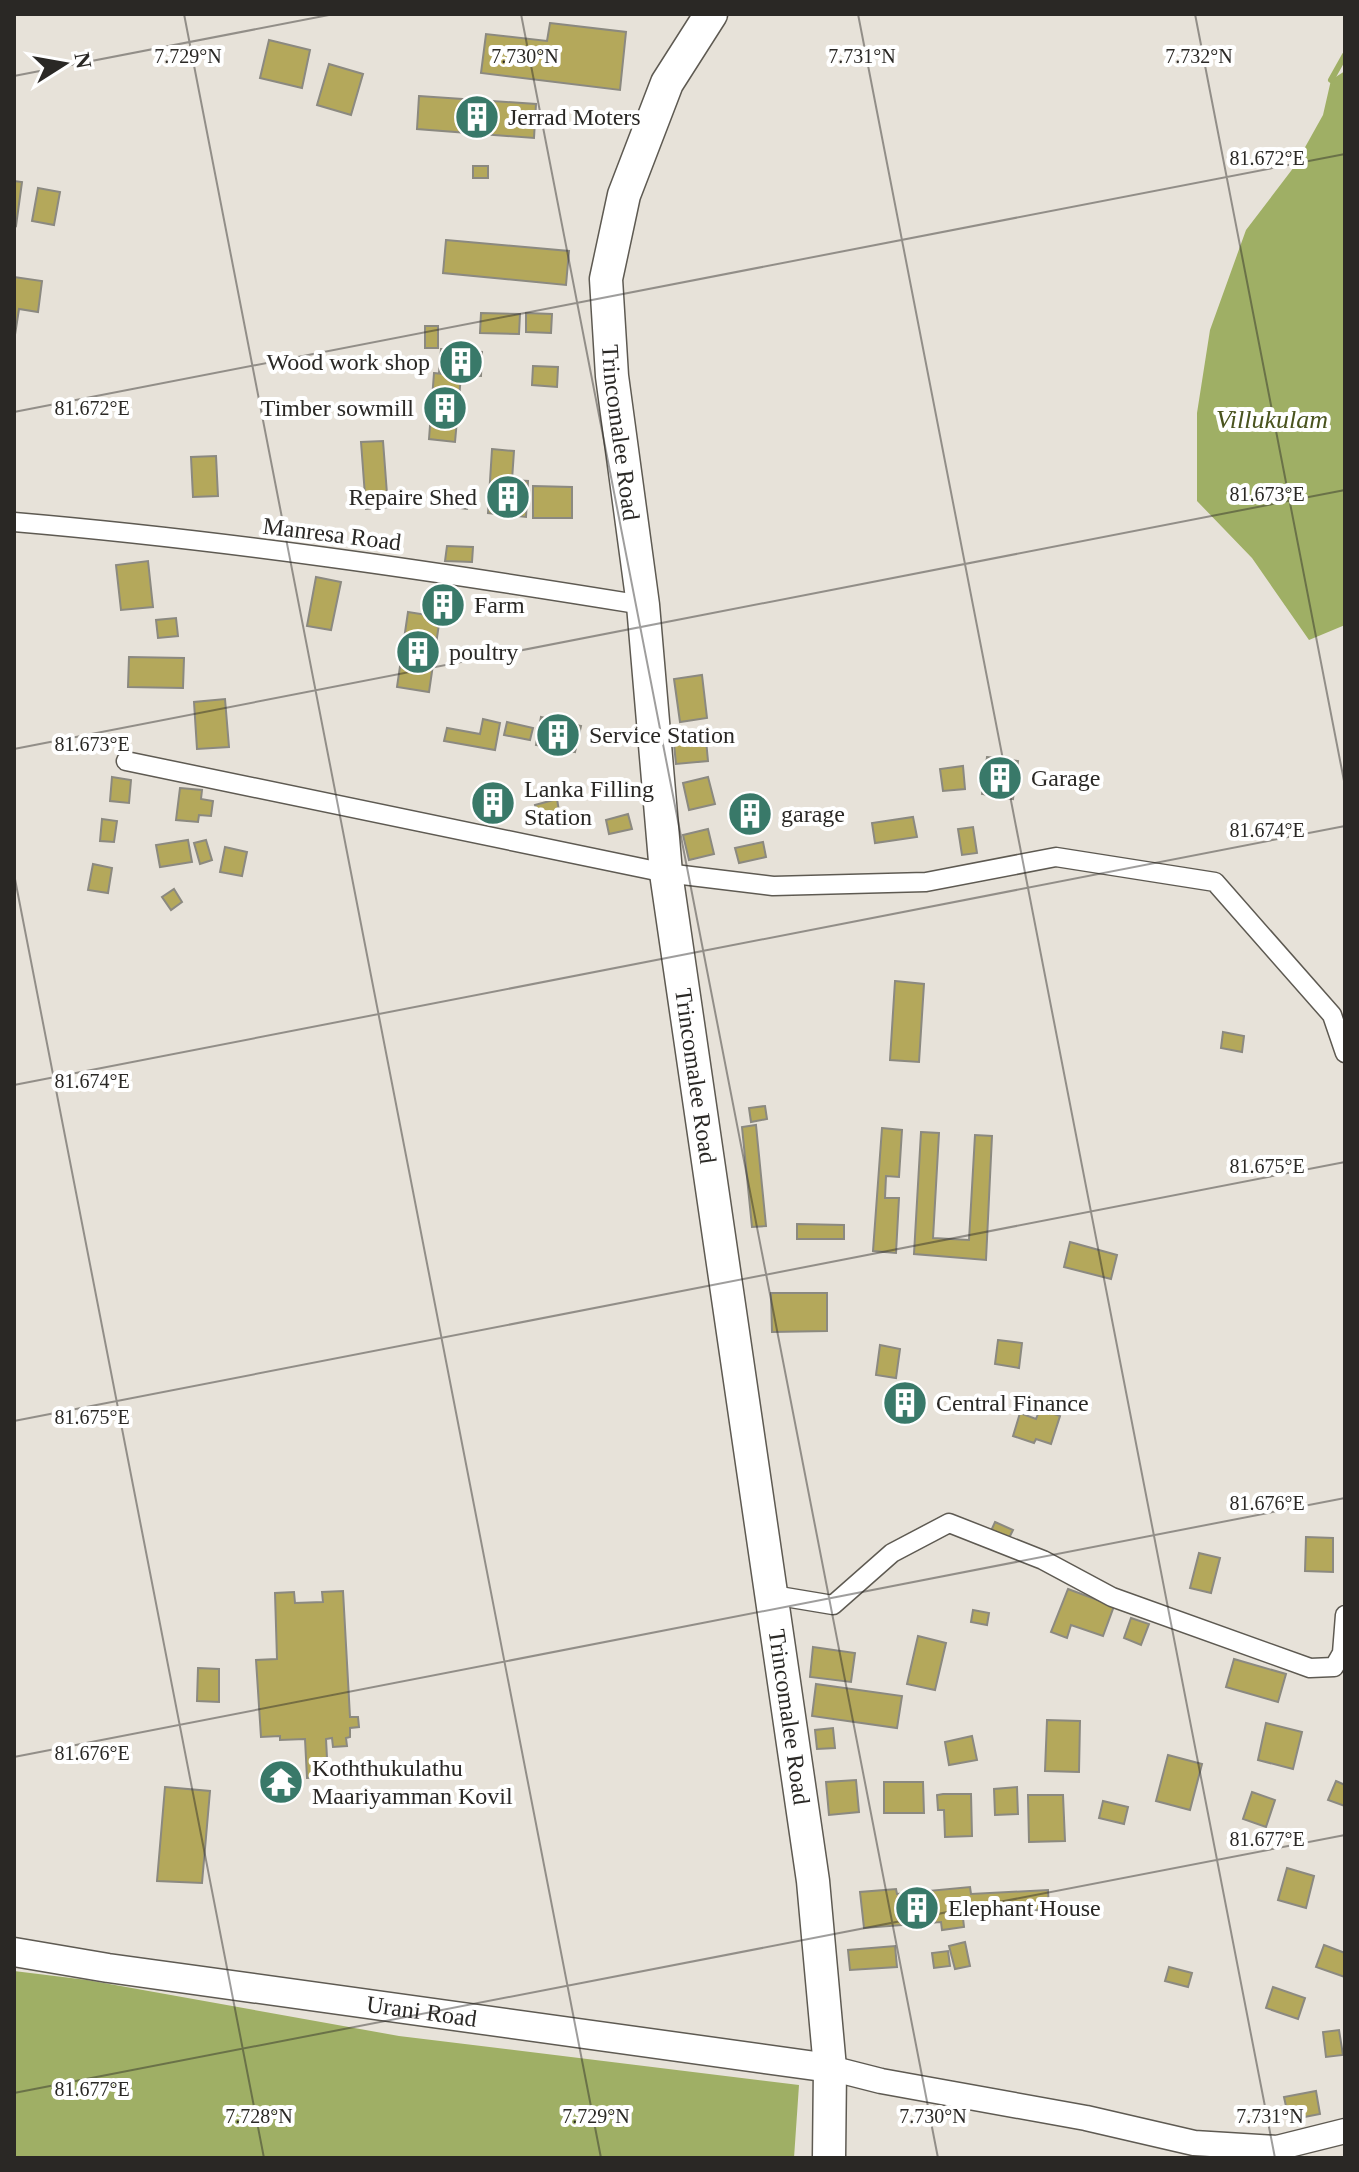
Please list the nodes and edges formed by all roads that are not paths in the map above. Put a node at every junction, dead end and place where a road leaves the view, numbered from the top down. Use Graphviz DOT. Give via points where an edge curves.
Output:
graph roads {
  1 [pos="711,14"];
  2 [pos="14,522"];
  3 [pos="643,605"];
  4 [pos="126,761"];
  5 [pos="666,873"];
  6 [pos="1345,1053"];
  7 [pos="773,1595"];
  8 [pos="1345,1615"];
  9 [pos="14,1952"];
  10 [pos="830,2068"];
  11 [pos="1345,2131"];
  12 [pos="829,2158"];
  1 -- 3 [label="highway, Trincomalee Road" via="667,83 624,195 606,279 612,376"];
  2 -- 3 [label="street, Manresa Road" via="429,570"];
  3 -- 5 [label="highway, Trincomalee Road"];
  4 -- 5 [label="street"];
  5 -- 6 [label="street" via="773,886 926,882 1056,857 1215,882 1332,1015"];
  5 -- 7 [label="highway, Trincomalee Road"];
  7 -- 8 [label="street" via="833,1605 892,1553 949,1523 1043,1560 1112,1597 1310,1668 1334,1667 1342,1653"];
  7 -- 10 [label="highway, Trincomalee Road" via="813,1881"];
  9 -- 10 [label="main road, Urani Road"];
  10 -- 11 [label="main road" via="1194,2143 1277,2148"];
  10 -- 12 [label="highway, Trincomalee Road"];
}
